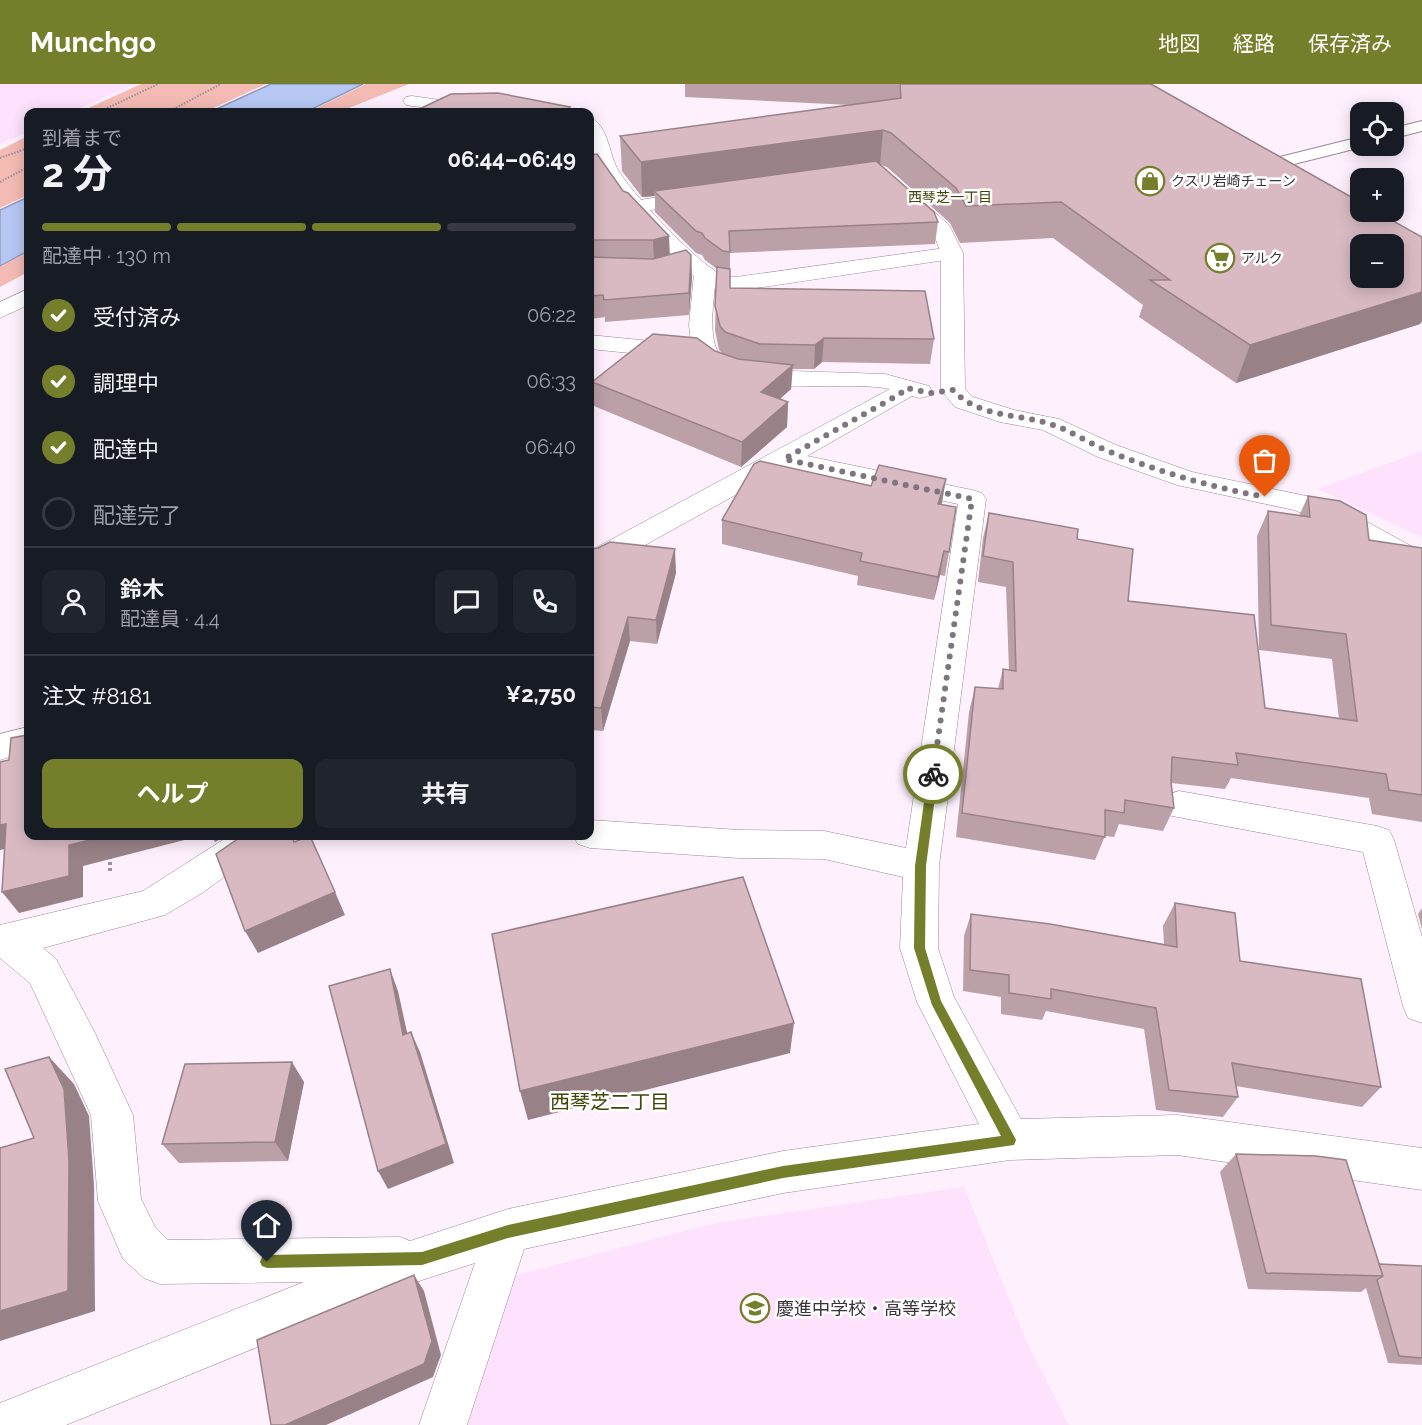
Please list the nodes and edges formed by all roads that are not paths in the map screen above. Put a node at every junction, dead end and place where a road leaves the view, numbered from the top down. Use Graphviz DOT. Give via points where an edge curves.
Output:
graph roads {
  1 [pos="442,88"];
  2 [pos="440,108"];
  3 [pos="1422,126"];
  4 [pos="1404,130"];
  5 [pos="1350,144"];
  6 [pos="594,149"];
  7 [pos="1278,163"];
  8 [pos="887,180"];
  9 [pos="715,195"];
  10 [pos="633,207"];
  11 [pos="952,253"];
  12 [pos="664,268"];
  13 [pos="698,268"];
  14 [pos="24,298"];
  15 [pos="0,311"];
  16 [pos="594,342"];
  17 [pos="704,353"];
  18 [pos="906,388"];
  19 [pos="953,390"];
  20 [pos="784,459"];
  21 [pos="594,561"];
  22 [pos="1422,566"];
  23 [pos="24,741"];
  24 [pos="0,747"];
  25 [pos="1179,805"];
  26 [pos="594,834"];
  27 [pos="249,840"];
  28 [pos="921,866"];
  29 [pos="4,941"];
  30 [pos="1422,1006"];
  31 [pos="1010,1140"];
  32 [pos="1422,1169"];
  33 [pos="508,1232"];
  34 [pos="422,1258"];
  35 [pos="6,1425"];
  36 [pos="442,1425"];
  1 -- 2 [label="street" via="404,105"];
  3 -- 4 [label="lane"];
  5 -- 7 [label="lane"];
  6 -- 10 [label="street"];
  8 -- 11 [label="street" via="942,229"];
  9 -- 10 [label="street"];
  10 -- 13 [label="street"];
  11 -- 13 [label="street" via="736,284 718,282"];
  11 -- 19 [label="street"];
  12 -- 13 [label="street"];
  13 -- 17 [label="street" via="700,339"];
  14 -- 15 [label="street"];
  16 -- 17 [label="street"];
  17 -- 18 [label="street" via="717,364 757,379 855,379 888,381"];
  18 -- 19 [label="street" via="931,393"];
  18 -- 20 [label="street"];
  19 -- 22 [label="street" via="964,402 1009,417 1050,424 1107,451 1186,479 1301,503 1339,518"];
  20 -- 21 [label="street"];
  20 -- 28 [label="street" via="972,499"];
  23 -- 24 [label="street"];
  25 -- 30 [label="street" via="1377,840"];
  26 -- 28 [label="street" via="824,845"];
  27 -- 29 [label="street" via="152,904"];
  28 -- 31 [label="street" via="920,948 936,1002"];
  29 -- 34 [label="street" via="43,971 81,1046 112,1115 120,1201 139,1243 160,1262"];
  31 -- 32 [label="street" via="1177,1136"];
  31 -- 33 [label="street" via="783,1172"];
  33 -- 34 [label="street"];
  33 -- 36 [label="street"];
  34 -- 35 [label="street"];
}
